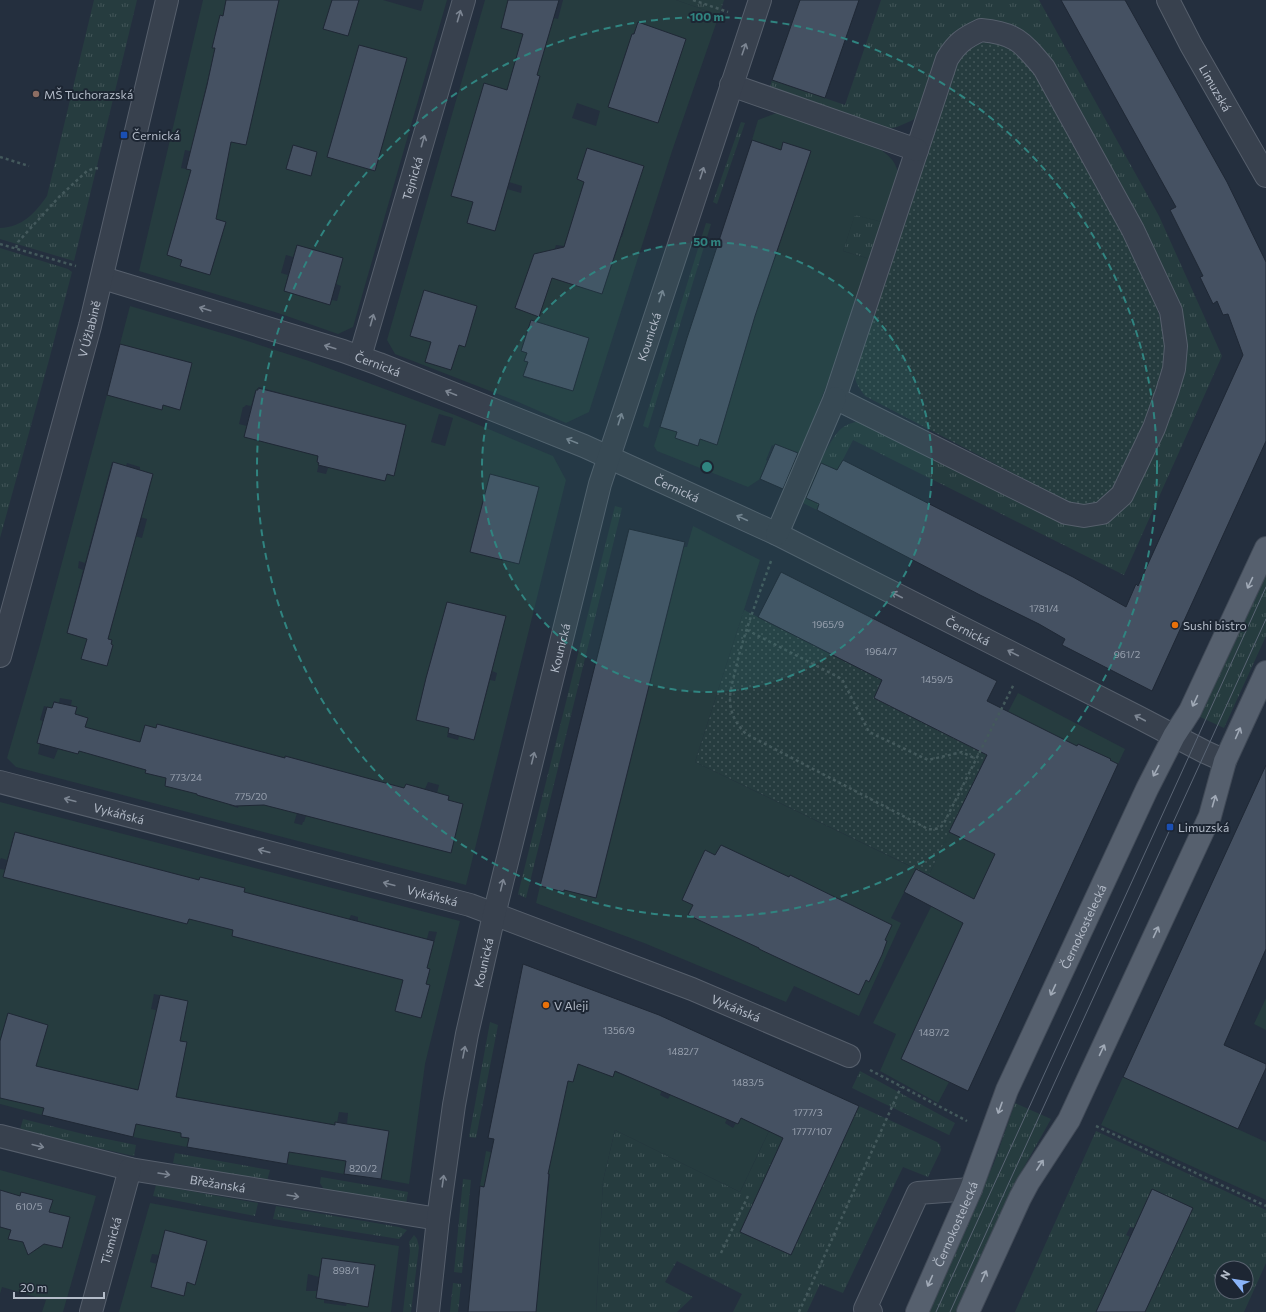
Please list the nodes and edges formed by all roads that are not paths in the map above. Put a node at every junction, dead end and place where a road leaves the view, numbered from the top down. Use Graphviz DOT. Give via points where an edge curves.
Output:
graph roads {
  1 [pos="167,0"];
  2 [pos="464,0"];
  3 [pos="760,0"];
  4 [pos="1168,0"];
  5 [pos="731,85"];
  6 [pos="917,150"];
  7 [pos="1266,176"];
  8 [pos="102,278"];
  9 [pos="360,357"];
  10 [pos="835,398"];
  11 [pos="608,456"];
  12 [pos="777,534"];
  13 [pos="1266,548"];
  14 [pos="0,656"];
  15 [pos="1266,672"];
  16 [pos="1174,736"];
  17 [pos="1225,761"];
  18 [pos="0,782"];
  19 [pos="494,915"];
  20 [pos="849,1056"];
  21 [pos="0,1136"];
  22 [pos="130,1169"];
  23 [pos="971,1189"];
  24 [pos="438,1219"];
  25 [pos="91,1312"];
  26 [pos="428,1312"];
  27 [pos="871,1312"];
  28 [pos="917,1312"];
  29 [pos="968,1312"];
  1 -- 8 [label="street, V Úžlabině"];
  9 -- 2 [label="street, Tejnická, one-way"];
  5 -- 3 [label="street, Kounická, one-way"];
  4 -- 7 [label="street, Limuzská"];
  5 -- 6 [label="street"];
  11 -- 5 [label="street, Kounická, one-way"];
  6 -- 10 [label="street"];
  6 -- 10 [label="street" via="946,60 954,47 981,30 1012,36 1027,47 1052,82 1132,230 1171,311 1176,346 1174,368 1167,392 1154,428 1122,495 1102,514 1084,516 1066,513"];
  9 -- 8 [label="street, Černická, one-way"];
  8 -- 14 [label="street, V Úžlabině"];
  11 -- 9 [label="street, Černická, one-way"];
  10 -- 12 [label="street"];
  12 -- 11 [label="street, Černická, one-way"];
  19 -- 11 [label="street, Kounická, one-way"];
  16 -- 12 [label="street, Černická, one-way"];
  13 -- 16 [label="main road, Černokostelecká, one-way" via="1190,711"];
  17 -- 15 [label="main road, one-way"];
  16 -- 17 [label="street, Černická"];
  16 -- 23 [label="main road, Černokostelecká, one-way" via="1007,1090"];
  29 -- 17 [label="main road, one-way" via="1020,1198 1069,1120 1210,816"];
  19 -- 18 [label="street, Vykáňská, one-way" via="470,905"];
  19 -- 20 [label="street, Vykáňská" via="692,989"];
  24 -- 19 [label="street, Kounická, one-way" via="454,1105"];
  21 -- 22 [label="street, Břežanská, one-way"];
  22 -- 24 [label="street, Břežanská, one-way"];
  22 -- 25 [label="street, Tismická"];
  23 -- 27 [label="street" via="918,1193 865,1309"];
  23 -- 28 [label="main road, Černokostelecká, one-way"];
  24 -- 26 [label="street, Kounická"];
}
